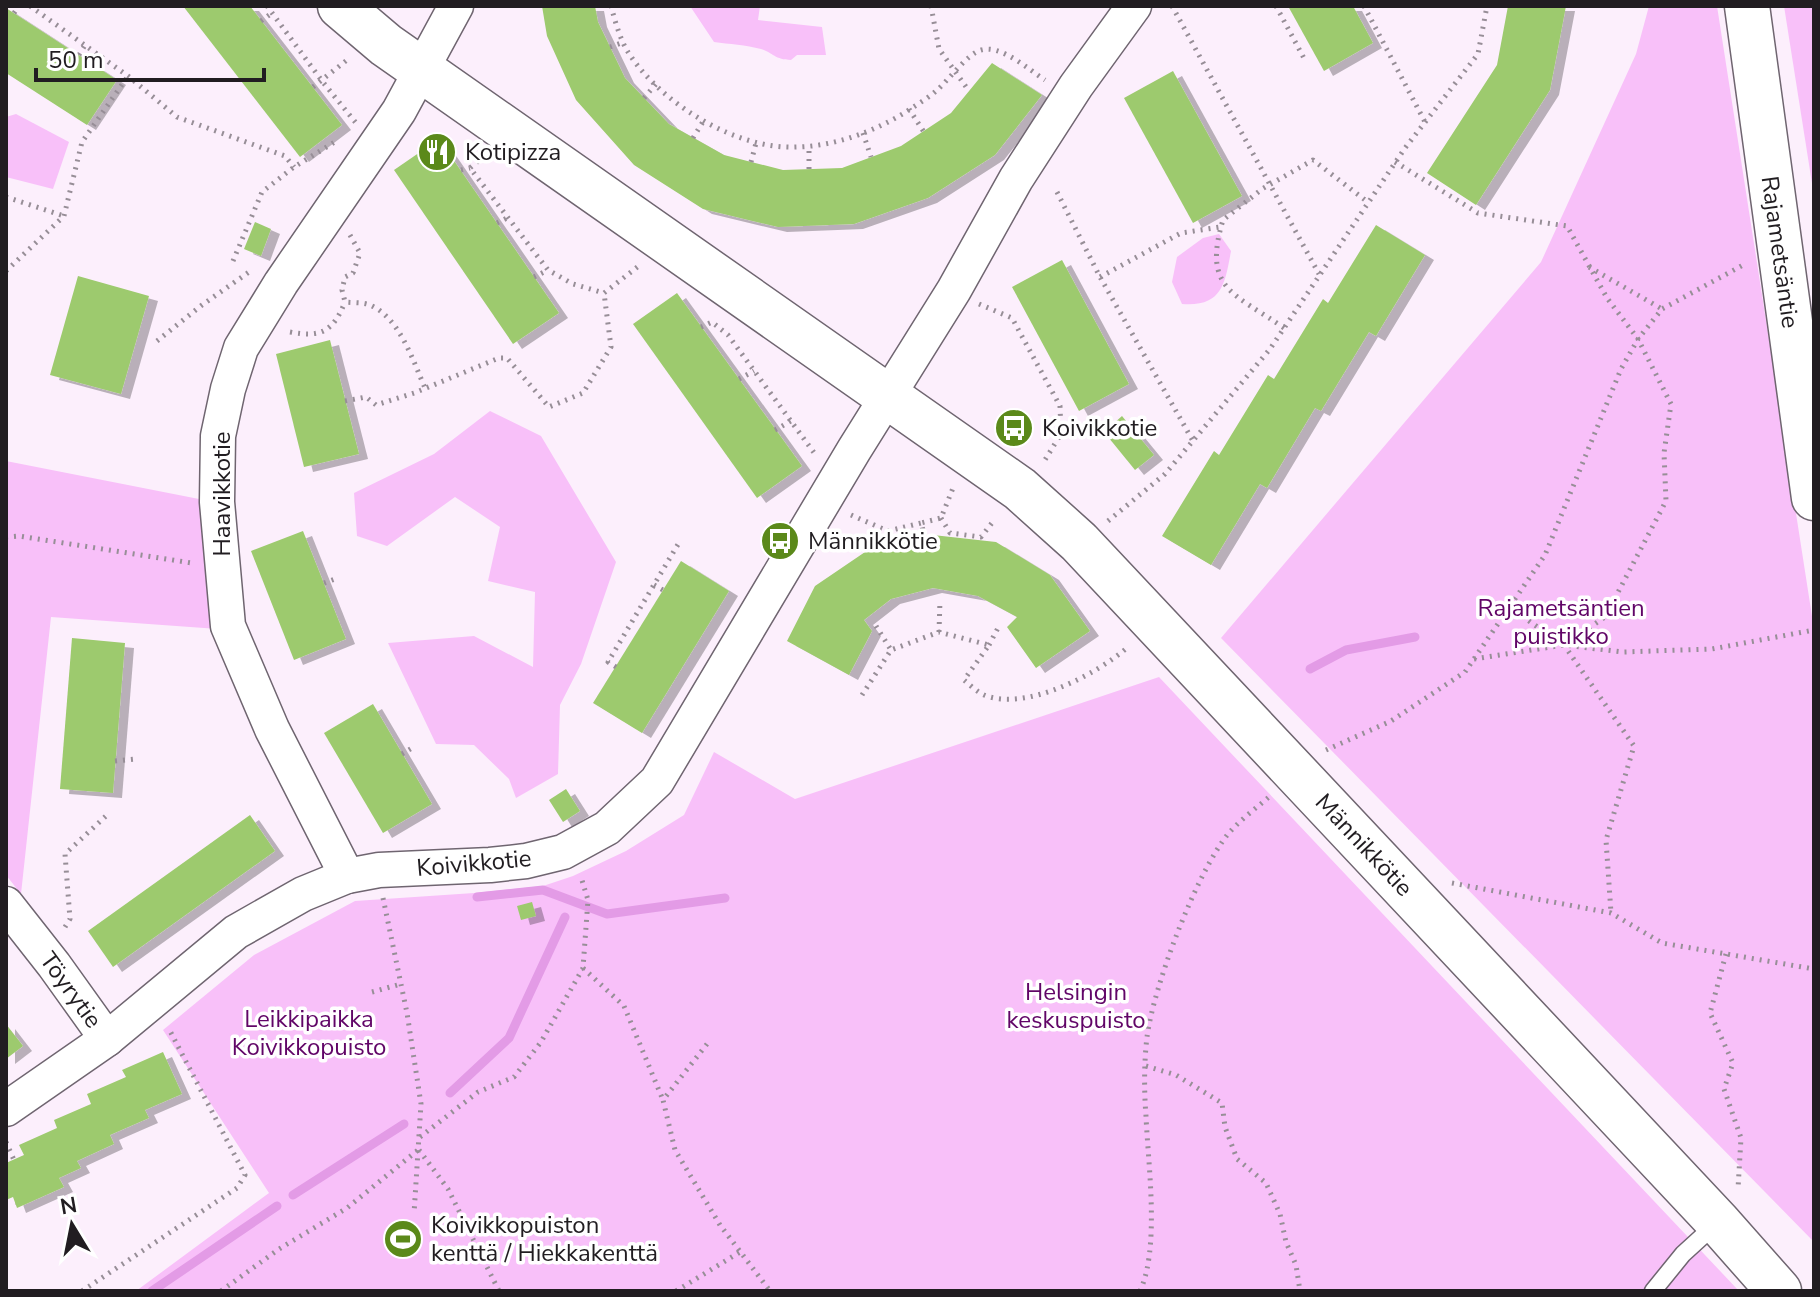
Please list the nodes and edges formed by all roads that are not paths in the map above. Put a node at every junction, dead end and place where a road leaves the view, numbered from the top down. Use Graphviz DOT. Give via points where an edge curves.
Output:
graph roads {
  1 [pos="340,6"];
  2 [pos="456,6"];
  3 [pos="1134,6"];
  4 [pos="1747,6"];
  5 [pos="420,68"];
  6 [pos="889,396"];
  7 [pos="1814,498"];
  8 [pos="363,873"];
  9 [pos="6,904"];
  10 [pos="107,1039"];
  11 [pos="6,1109"];
  12 [pos="1728,1207"];
  13 [pos="1653,1291"];
  14 [pos="1779,1291"];
  1 -- 5 [label="street, Männikkötie"];
  2 -- 5 [label="street, Haavikkotie"];
  3 -- 6 [label="street, Koivikkotie" via="1016,179"];
  4 -- 7 [label="street, Rajametsäntie"];
  5 -- 6 [label="street, Männikkötie"];
  5 -- 8 [label="street, Haavikkotie" via="399,111 368,131 329,213 241,348 218,436 217,502 228,626 272,729"];
  6 -- 8 [label="street, Koivikkotie" via="657,781 607,828 563,852 526,861"];
  6 -- 12 [label="street, Männikkötie" via="1008,504 1079,542"];
  8 -- 10 [label="street, Koivikkotie" via="303,894 236,932"];
  9 -- 10 [label="street, Töyrytie"];
  10 -- 11 [label="street, Koivikkotie"];
  12 -- 13 [label="lane"];
  12 -- 14 [label="street, Männikkötie"];
}
